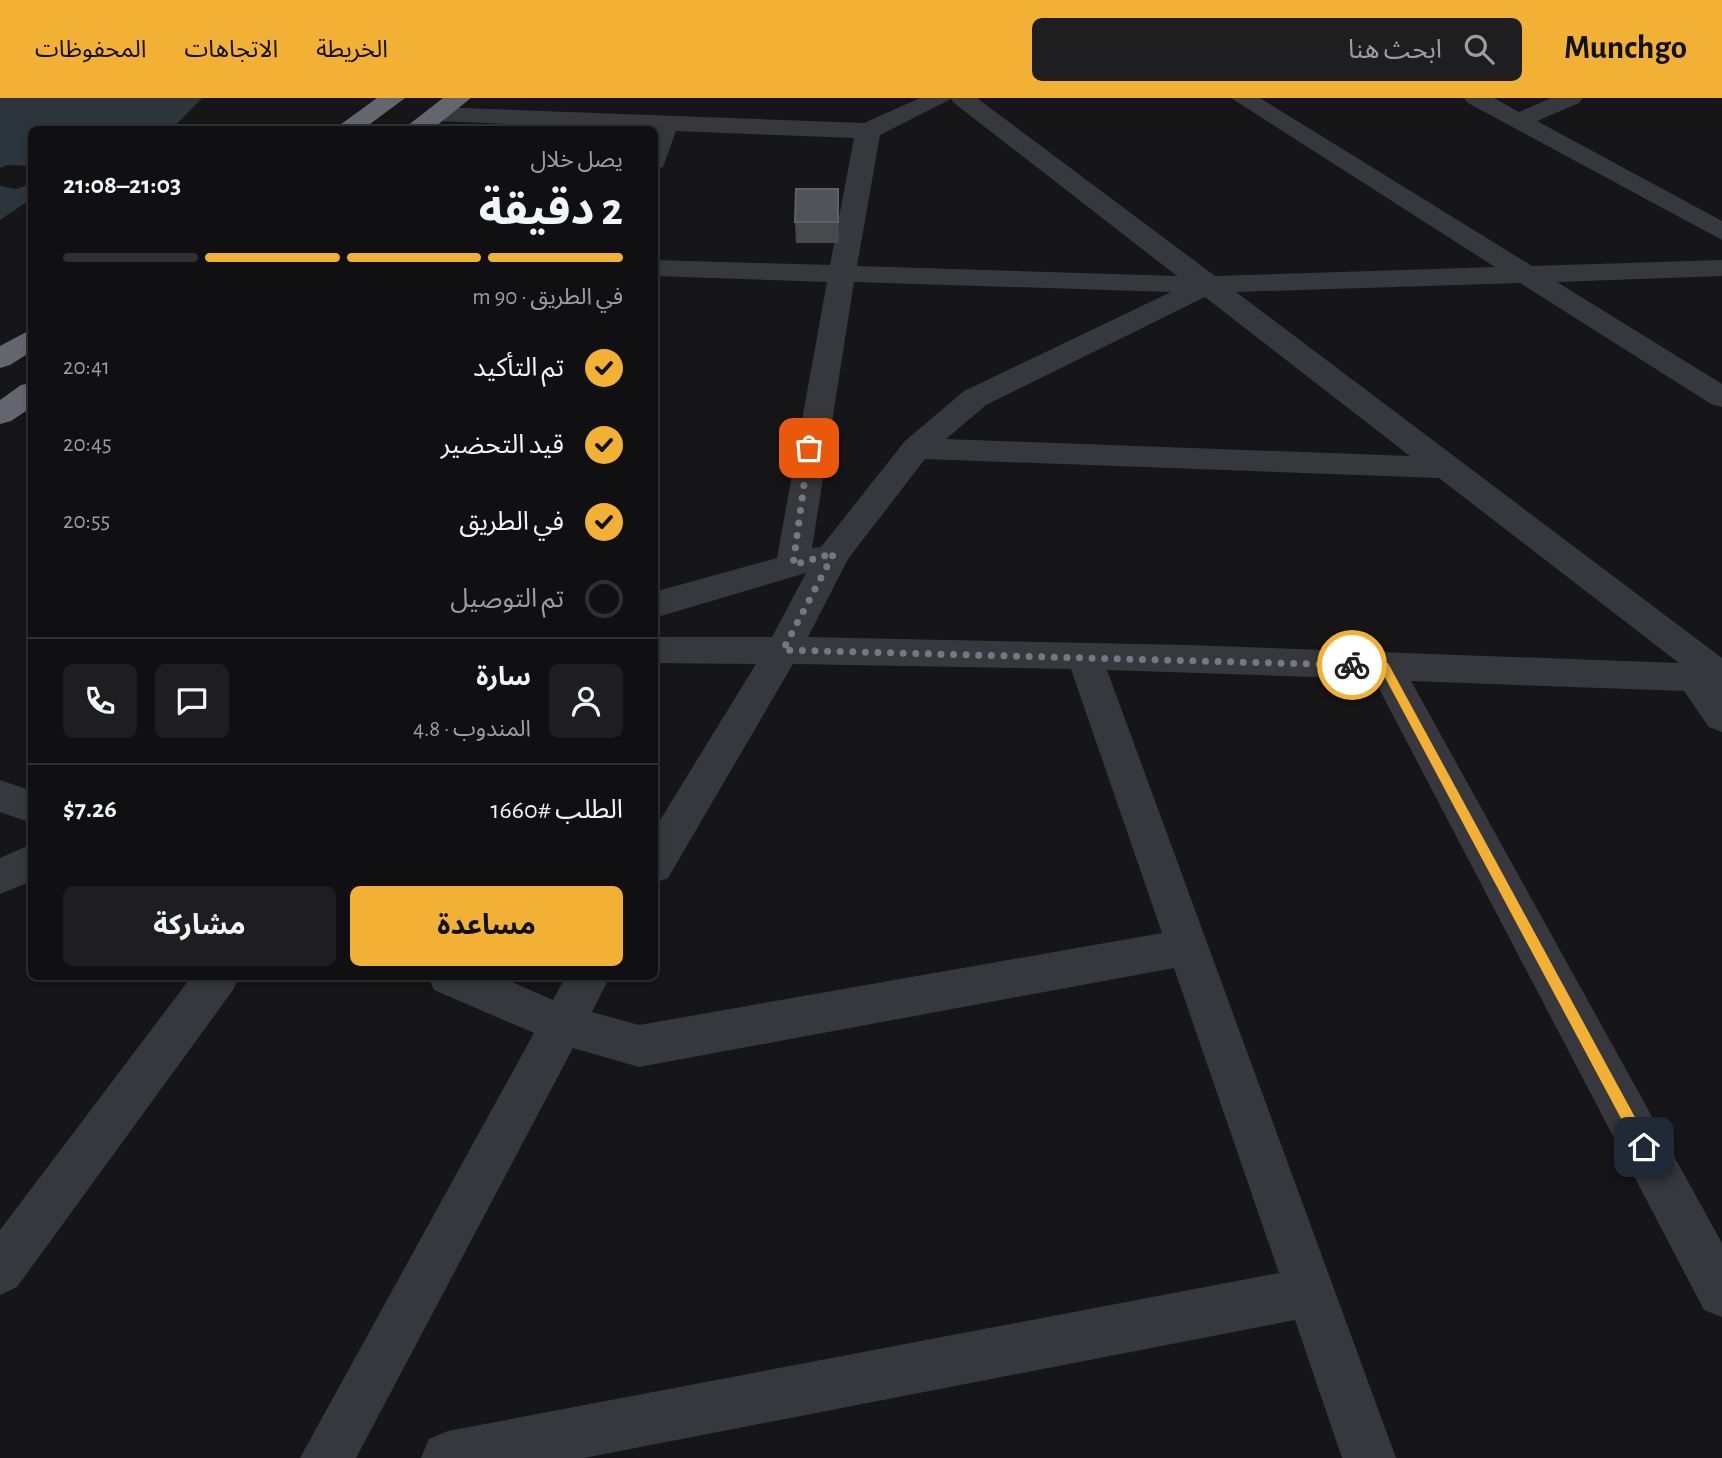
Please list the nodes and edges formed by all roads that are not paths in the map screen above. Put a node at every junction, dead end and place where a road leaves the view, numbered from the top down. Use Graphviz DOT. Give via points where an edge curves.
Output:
graph roads {
  1 [pos="393,98"];
  2 [pos="459,98"];
  3 [pos="940,98"];
  4 [pos="961,98"];
  5 [pos="1243,98"];
  6 [pos="1476,98"];
  7 [pos="1571,98"];
  8 [pos="437,114"];
  9 [pos="1518,121"];
  10 [pos="666,123"];
  11 [pos="351,126"];
  12 [pos="420,126"];
  13 [pos="868,131"];
  14 [pos="658,149"];
  15 [pos="1722,232"];
  16 [pos="658,268"];
  17 [pos="1722,268"];
  18 [pos="1522,273"];
  19 [pos="844,275"];
  20 [pos="1207,285"];
  21 [pos="28,341"];
  22 [pos="0,359"];
  23 [pos="28,395"];
  24 [pos="1722,397"];
  25 [pos="0,414"];
  26 [pos="916,448"];
  27 [pos="1448,468"];
  28 [pos="834,553"];
  29 [pos="793,565"];
  30 [pos="658,604"];
  31 [pos="658,650"];
  32 [pos="783,650"];
  33 [pos="1085,658"];
  34 [pos="1385,666"];
  35 [pos="1713,678"];
  36 [pos="1722,716"];
  37 [pos="0,796"];
  38 [pos="28,806"];
  39 [pos="658,859"];
  40 [pos="28,863"];
  41 [pos="0,877"];
  42 [pos="1188,947"];
  43 [pos="215,980"];
  44 [pos="458,980"];
  45 [pos="587,980"];
  46 [pos="561,1024"];
  47 [pos="0,1269"];
  48 [pos="1310,1292"];
  49 [pos="1722,1292"];
  50 [pos="327,1458"];
  51 [pos="448,1458"];
  52 [pos="1369,1458"];
  1 -- 11 [label="highway"];
  2 -- 8 [label="highway"];
  3 -- 13 [label="street"];
  4 -- 20 [label="street"];
  5 -- 18 [label="street"];
  6 -- 9 [label="street"];
  7 -- 9 [label="street"];
  8 -- 10 [label="street"];
  8 -- 12 [label="highway"];
  9 -- 15 [label="street"];
  10 -- 13 [label="street"];
  10 -- 14 [label="street"];
  13 -- 19 [label="street"];
  16 -- 19 [label="street"];
  17 -- 18 [label="street"];
  18 -- 20 [label="street"];
  18 -- 24 [label="street"];
  19 -- 20 [label="street"];
  19 -- 29 [label="street" via="809,448"];
  20 -- 26 [label="street" via="975,398"];
  20 -- 27 [label="street"];
  21 -- 22 [label="highway"];
  23 -- 25 [label="highway"];
  26 -- 27 [label="street"];
  26 -- 28 [label="street"];
  27 -- 35 [label="street"];
  28 -- 29 [label="street"];
  28 -- 32 [label="street"];
  29 -- 30 [label="street"];
  31 -- 32 [label="street"];
  32 -- 33 [label="street"];
  32 -- 39 [label="street"];
  33 -- 34 [label="street"];
  33 -- 42 [label="street"];
  34 -- 35 [label="street"];
  34 -- 49 [label="street"];
  35 -- 36 [label="street"];
  37 -- 38 [label="street"];
  40 -- 41 [label="street"];
  42 -- 46 [label="street" via="639,1046"];
  42 -- 48 [label="street"];
  43 -- 47 [label="street"];
  44 -- 46 [label="street"];
  45 -- 46 [label="street"];
  46 -- 50 [label="street"];
  48 -- 51 [label="street"];
  48 -- 52 [label="street"];
}
